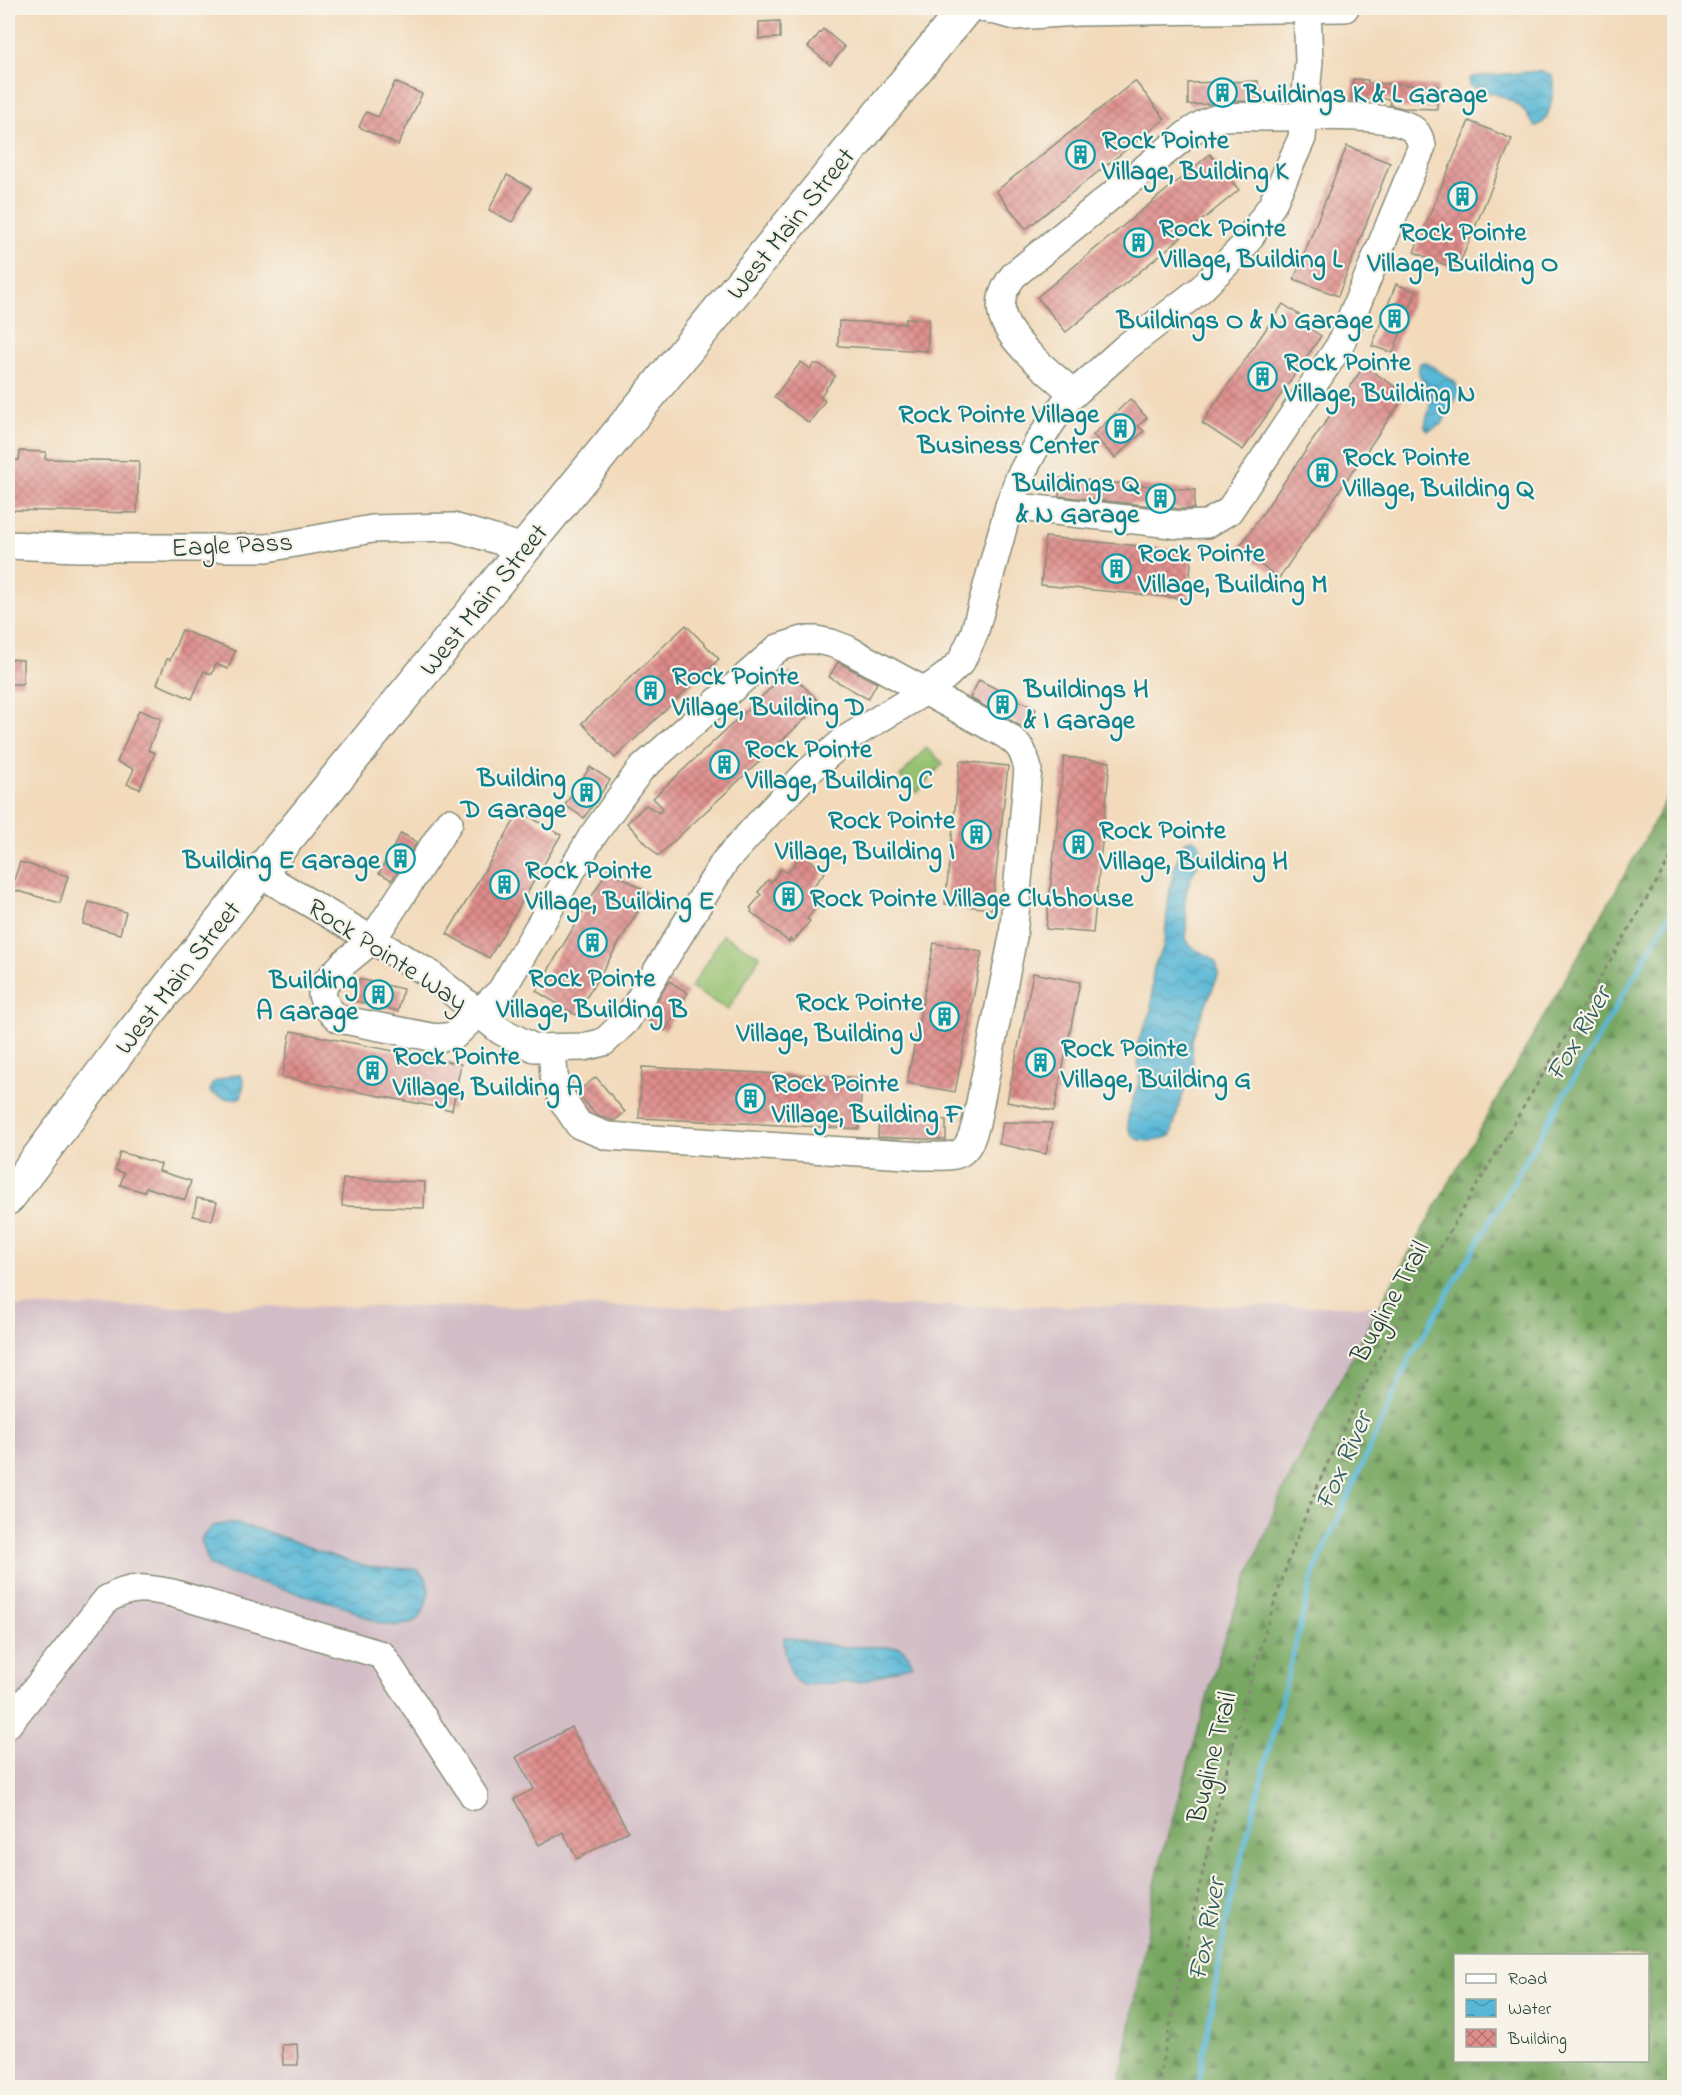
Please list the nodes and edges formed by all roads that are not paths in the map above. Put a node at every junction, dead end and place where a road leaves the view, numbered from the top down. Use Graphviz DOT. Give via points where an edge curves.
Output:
graph roads {
  1 [pos="966,8"];
  2 [pos="984,8"];
  3 [pos="1307,8"];
  4 [pos="1345,8"];
  5 [pos="1070,10"];
  6 [pos="1304,117"];
  7 [pos="1074,394"];
  8 [pos="1009,506"];
  9 [pos="8,545"];
  10 [pos="524,548"];
  11 [pos="924,692"];
  12 [pos="449,822"];
  13 [pos="260,873"];
  14 [pos="372,940"];
  15 [pos="479,1012"];
  16 [pos="552,1048"];
  17 [pos="8,1198"];
  18 [pos="8,1724"];
  19 [pos="474,1796"];
  1 -- 10 [label="main road, West Main Street"];
  2 -- 5 [label="street" via="1015,16"];
  3 -- 4 [label="street"];
  3 -- 5 [label="street"];
  3 -- 6 [label="street, Rock Pointe Way" via="1309,61"];
  6 -- 7 [label="street, Rock Pointe Way" via="1302,138 1272,205 1243,247 1201,289"];
  6 -- 7 [label="street" via="1221,117 1201,124 1014,274 1002,297 1007,326"];
  6 -- 8 [label="street" via="1395,121 1420,136 1422,147 1340,345 1229,510 1207,524 1180,525"];
  7 -- 8 [label="street, Rock Pointe Way" via="1039,441"];
  8 -- 11 [label="street, Rock Pointe Way" via="968,649 961,662"];
  9 -- 10 [label="street, Eagle Pass" via="267,548 372,530 453,526"];
  10 -- 13 [label="main road, West Main Street"];
  11 -- 15 [label="street" via="831,643 803,640 778,648 640,770 591,838 501,991"];
  11 -- 16 [label="street, Rock Pointe Way" via="846,739 809,771 725,861 626,1021 604,1042"];
  11 -- 16 [label="street" via="1017,743 1024,751 1028,769 1013,937 976,1123 971,1143 961,1153 922,1156 607,1136 579,1125 563,1101 554,1076"];
  12 -- 14 [label="street"];
  13 -- 14 [label="street, Rock Pointe Way"];
  13 -- 17 [label="main road, West Main Street"];
  14 -- 15 [label="street, Rock Pointe Way" via="430,974"];
  14 -- 15 [label="street" via="324,984 322,995 327,1008 339,1019 436,1038 454,1036"];
  15 -- 16 [label="street, Rock Pointe Way" via="501,1031 534,1048"];
  18 -- 19 [label="street" via="107,1599 123,1590 141,1587 382,1655"];
}
